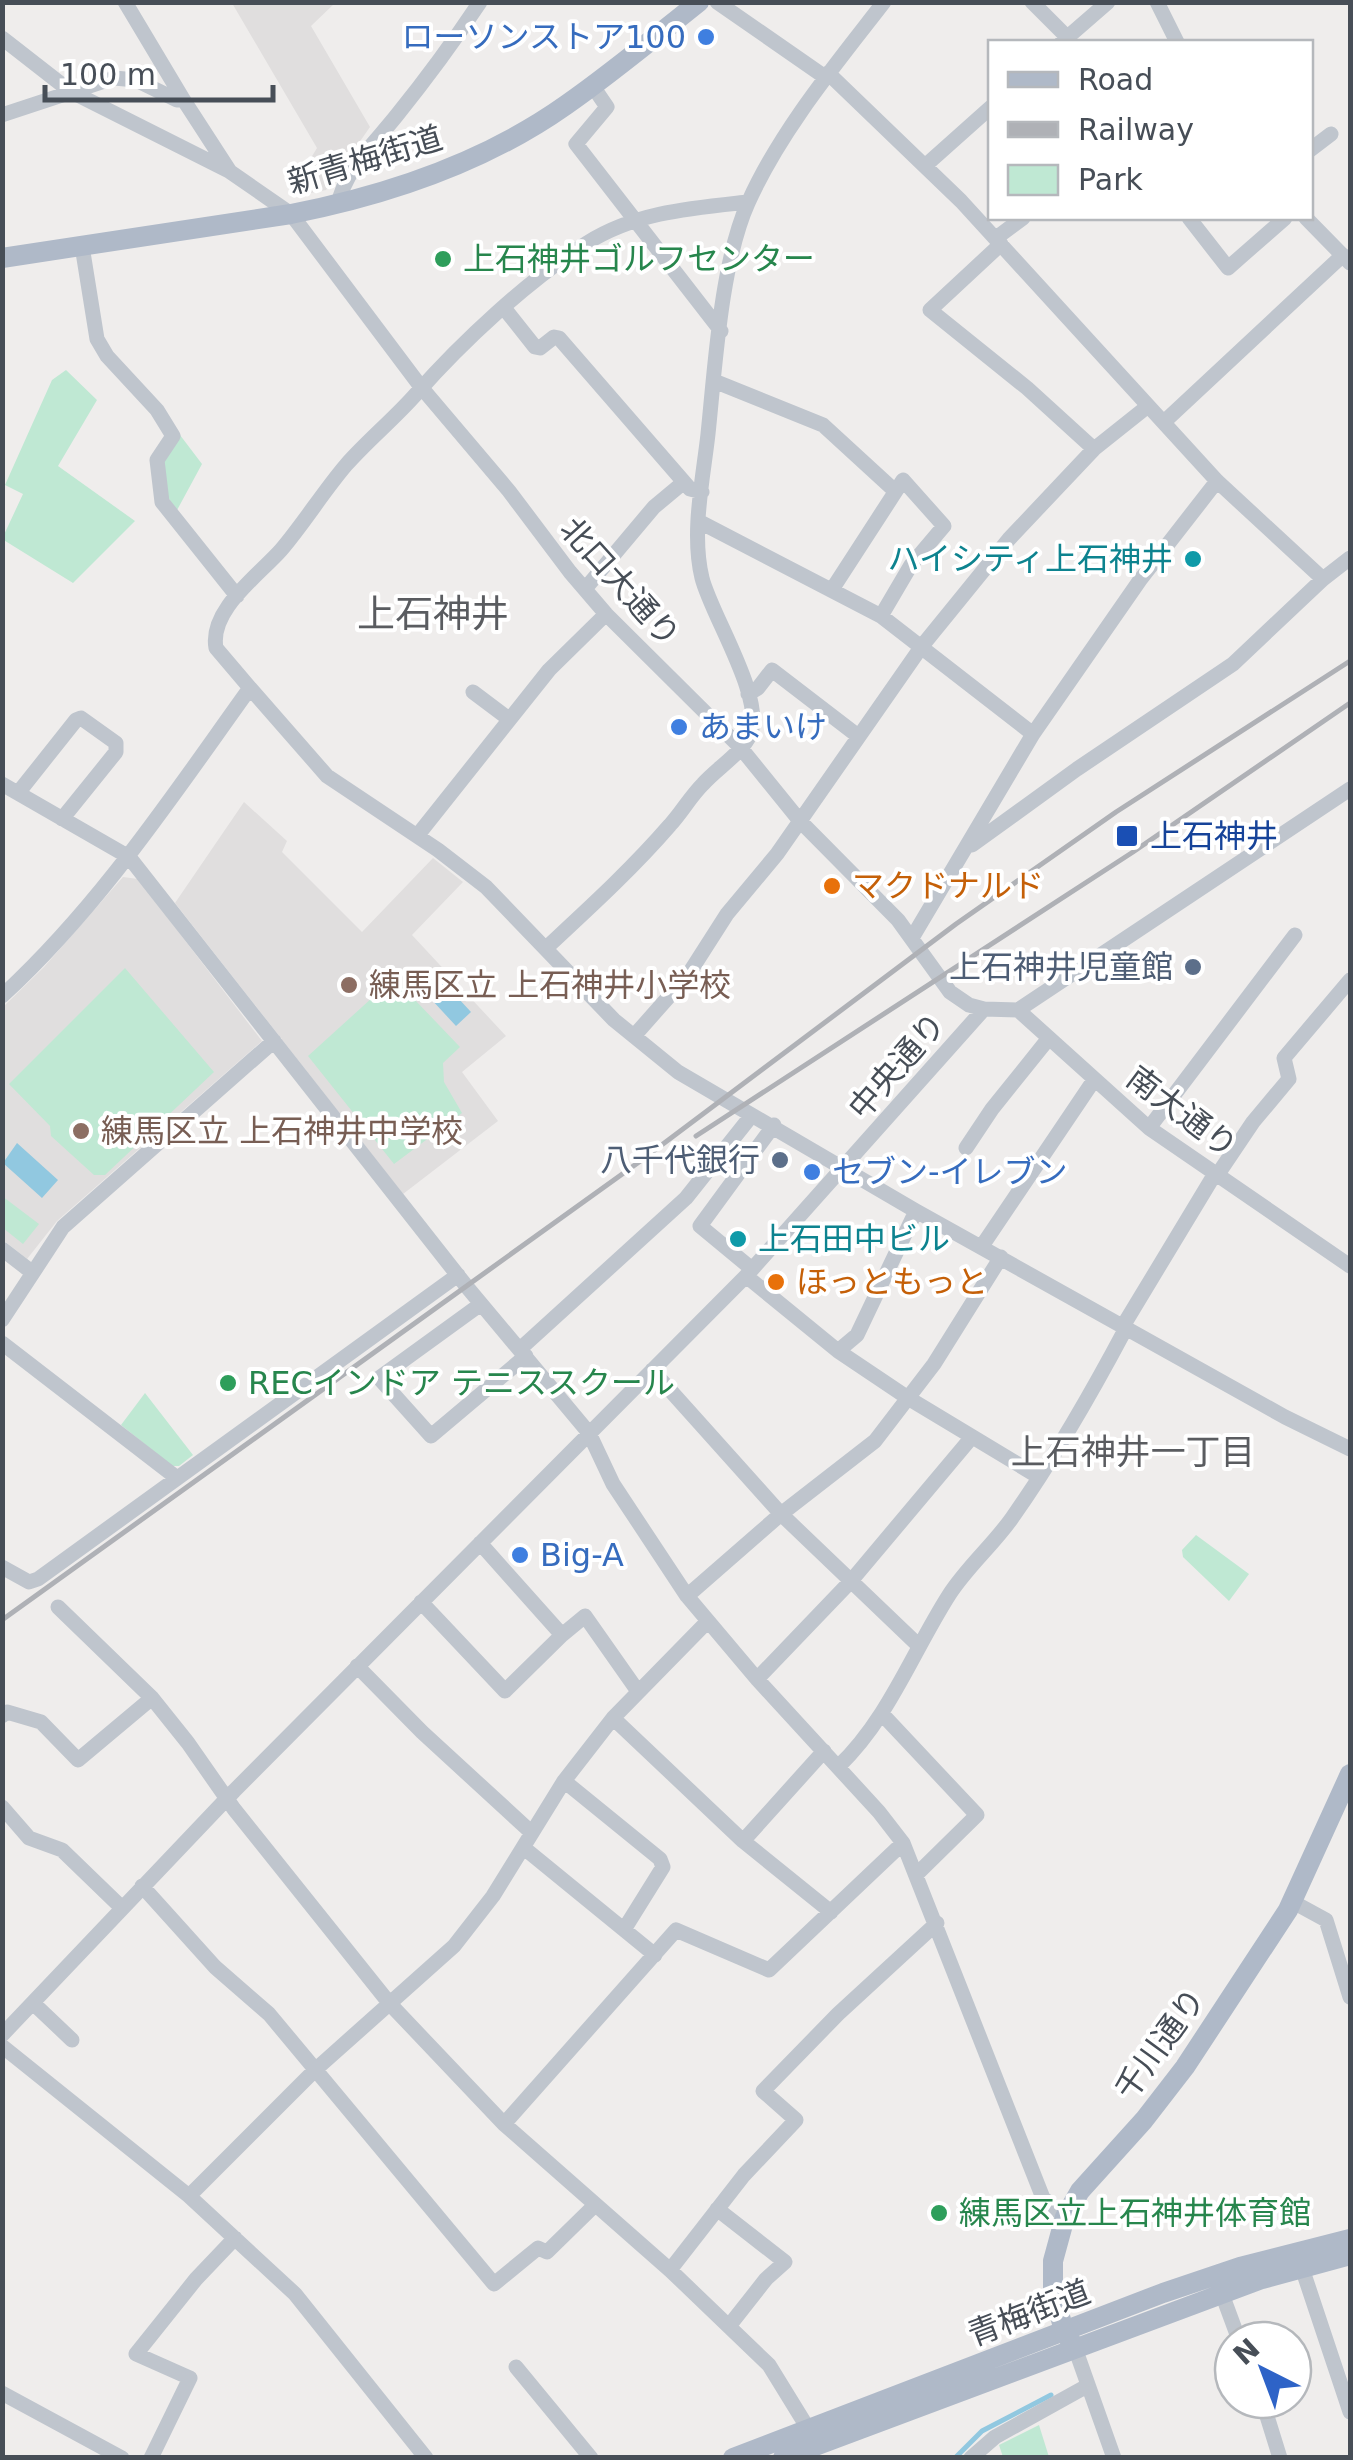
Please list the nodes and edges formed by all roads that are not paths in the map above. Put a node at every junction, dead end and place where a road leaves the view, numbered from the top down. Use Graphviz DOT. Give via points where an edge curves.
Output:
graph roads {
  1 [pos="125,2"];
  2 [pos="480,2"];
  3 [pos="699,2"];
  4 [pos="717,2"];
  5 [pos="884,2"];
  6 [pos="1032,2"];
  7 [pos="1108,2"];
  8 [pos="1158,2"];
  9 [pos="2,38"];
  10 [pos="1065,40"];
  11 [pos="1176,40"];
  12 [pos="827,75"];
  13 [pos="592,85"];
  14 [pos="70,92"];
  15 [pos="183,99"];
  16 [pos="988,109"];
  17 [pos="2,116"];
  18 [pos="1331,134"];
  19 [pos="1313,148"];
  20 [pos="926,165"];
  21 [pos="230,170"];
  22 [pos="748,202"];
  23 [pos="338,205"];
  24 [pos="291,214"];
  25 [pos="636,219"];
  26 [pos="1021,220"];
  27 [pos="1191,220"];
  28 [pos="1283,220"];
  29 [pos="1308,220"];
  30 [pos="999,241"];
  31 [pos="82,246"];
  32 [pos="2,258"];
  33 [pos="1346,259"];
  34 [pos="504,308"];
  35 [pos="721,331"];
  36 [pos="714,382"];
  37 [pos="421,387"];
  38 [pos="1148,406"];
  39 [pos="1164,422"];
  40 [pos="1094,450"];
  41 [pos="1217,481"];
  42 [pos="684,482"];
  43 [pos="895,490"];
  44 [pos="702,492"];
  45 [pos="700,522"];
  46 [pos="1350,558"];
  47 [pos="1323,579"];
  48 [pos="832,588"];
  49 [pos="585,589"];
  50 [pos="237,596"];
  51 [pos="606,614"];
  52 [pos="881,616"];
  53 [pos="922,646"];
  54 [pos="250,688"];
  55 [pos="472,692"];
  56 [pos="748,694"];
  57 [pos="509,719"];
  58 [pos="1034,734"];
  59 [pos="858,736"];
  60 [pos="740,747"];
  61 [pos="2,784"];
  62 [pos="1350,789"];
  63 [pos="18,793"];
  64 [pos="62,819"];
  65 [pos="800,821"];
  66 [pos="417,836"];
  67 [pos="966,850"];
  68 [pos="129,857"];
  69 [pos="1295,935"];
  70 [pos="912,938"];
  71 [pos="546,948"];
  72 [pos="931,966"];
  73 [pos="1350,980"];
  74 [pos="2,996"];
  75 [pos="984,1009"];
  76 [pos="1018,1010"];
  77 [pos="634,1036"];
  78 [pos="1048,1038"];
  79 [pos="274,1041"];
  80 [pos="1094,1080"];
  81 [pos="752,1115"];
  82 [pos="774,1125"];
  83 [pos="1150,1128"];
  84 [pos="966,1148"];
  85 [pos="844,1168"];
  86 [pos="1217,1173"];
  87 [pos="916,1211"];
  88 [pos="982,1246"];
  89 [pos="2,1249"];
  90 [pos="1001,1256"];
  91 [pos="1350,1266"];
  92 [pos="749,1272"];
  93 [pos="33,1273"];
  94 [pos="458,1275"];
  95 [pos="481,1304"];
  96 [pos="2,1320"];
  97 [pos="1125,1327"];
  98 [pos="2,1343"];
  99 [pos="838,1351"];
  100 [pos="523,1353"];
  101 [pos="652,1370"];
  102 [pos="908,1398"];
  103 [pos="589,1433"];
  104 [pos="972,1438"];
  105 [pos="1350,1449"];
  106 [pos="1039,1477"];
  107 [pos="177,1478"];
  108 [pos="781,1514"];
  109 [pos="480,1543"];
  110 [pos="2,1567"];
  111 [pos="851,1582"];
  112 [pos="687,1596"];
  113 [pos="421,1602"];
  114 [pos="58,1607"];
  115 [pos="708,1621"];
  116 [pos="562,1635"];
  117 [pos="920,1646"];
  118 [pos="357,1666"];
  119 [pos="757,1679"];
  120 [pos="637,1690"];
  121 [pos="152,1698"];
  122 [pos="883,1715"];
  123 [pos="2,1716"];
  124 [pos="612,1718"];
  125 [pos="824,1751"];
  126 [pos="838,1768"];
  127 [pos="1350,1774"];
  128 [pos="564,1781"];
  129 [pos="227,1798"];
  130 [pos="2,1807"];
  131 [pos="528,1840"];
  132 [pos="744,1841"];
  133 [pos="903,1843"];
  134 [pos="918,1874"];
  135 [pos="142,1886"];
  136 [pos="1293,1902"];
  137 [pos="122,1908"];
  138 [pos="831,1912"];
  139 [pos="937,1924"];
  140 [pos="624,1928"];
  141 [pos="655,1954"];
  142 [pos="1350,1997"];
  143 [pos="33,2002"];
  144 [pos="390,2004"];
  145 [pos="2,2035"];
  146 [pos="72,2040"];
  147 [pos="2,2046"];
  148 [pos="316,2070"];
  149 [pos="504,2124"];
  150 [pos="189,2196"];
  151 [pos="594,2206"];
  152 [pos="718,2209"];
  153 [pos="1065,2218"];
  154 [pos="236,2238"];
  155 [pos="1350,2239"];
  156 [pos="1350,2255"];
  157 [pos="1302,2268"];
  158 [pos="670,2270"];
  159 [pos="1222,2294"];
  160 [pos="1232,2320"];
  161 [pos="728,2326"];
  162 [pos="1070,2340"];
  163 [pos="516,2367"];
  164 [pos="1088,2386"];
  165 [pos="2,2392"];
  166 [pos="1350,2412"];
  167 [pos="1268,2420"];
  168 [pos="816,2444"];
  169 [pos="122,2458"];
  170 [pos="151,2458"];
  171 [pos="426,2458"];
  172 [pos="591,2458"];
  173 [pos="732,2458"];
  174 [pos="783,2458"];
  175 [pos="970,2458"];
  176 [pos="1114,2458"];
  177 [pos="1280,2458"];
  1 -- 15 [label="street"];
  2 -- 23 [label="street" via="367,150"];
  3 -- 13 [label="main road, 新青梅街道"];
  4 -- 12 [label="street"];
  5 -- 12 [label="street"];
  6 -- 10 [label="street"];
  7 -- 10 [label="street"];
  8 -- 11 [label="street"];
  9 -- 14 [label="street"];
  12 -- 20 [label="street"];
  12 -- 22 [label="street"];
  13 -- 23 [label="main road, 新青梅街道" via="457,166"];
  13 -- 25 [label="street" via="607,107 576,144"];
  14 -- 15 [label="street" via="114,78"];
  14 -- 17 [label="street"];
  14 -- 21 [label="street"];
  15 -- 21 [label="street"];
  16 -- 20 [label="street"];
  18 -- 19 [label="street"];
  20 -- 30 [label="street"];
  21 -- 24 [label="street, 北口大通り"];
  22 -- 25 [label="street"];
  22 -- 35 [label="street"];
  23 -- 24 [label="main road, 新青梅街道"];
  24 -- 31 [label="main road, 新青梅街道"];
  24 -- 37 [label="street, 北口大通り"];
  25 -- 34 [label="street" via="586,244"];
  25 -- 35 [label="street"];
  26 -- 30 [label="street"];
  27 -- 28 [label="street" via="1228,268"];
  29 -- 33 [label="street"];
  30 -- 38 [label="street"];
  30 -- 40 [label="street" via="930,310"];
  31 -- 32 [label="main road, 新青梅街道"];
  31 -- 50 [label="street" via="97,339 173,436 157,460 162,502"];
  33 -- 39 [label="street"];
  34 -- 37 [label="street"];
  34 -- 42 [label="street" via="535,347 559,338"];
  35 -- 36 [label="street"];
  36 -- 43 [label="street" via="822,425"];
  36 -- 44 [label="street"];
  37 -- 49 [label="street, 北口大通り"];
  37 -- 50 [label="street"];
  38 -- 39 [label="street"];
  38 -- 40 [label="street"];
  39 -- 41 [label="street"];
  40 -- 53 [label="street" via="1008,538"];
  41 -- 47 [label="street"];
  41 -- 58 [label="street"];
  42 -- 44 [label="street"];
  42 -- 49 [label="street" via="654,507"];
  43 -- 48 [label="street"];
  43 -- 52 [label="street" via="903,480 944,526"];
  44 -- 45 [label="street"];
  45 -- 48 [label="street"];
  45 -- 56 [label="street" via="702,576"];
  46 -- 47 [label="street"];
  47 -- 67 [label="street" via="1233,664"];
  48 -- 52 [label="street"];
  49 -- 51 [label="street, 北口大通り"];
  50 -- 54 [label="street" via="214,643"];
  51 -- 57 [label="street"];
  51 -- 60 [label="street, 北口大通り"];
  52 -- 53 [label="street"];
  53 -- 58 [label="street"];
  53 -- 59 [label="street"];
  54 -- 66 [label="street" via="327,776"];
  54 -- 68 [label="street"];
  55 -- 57 [label="street"];
  56 -- 59 [label="street" via="772,670"];
  56 -- 60 [label="street" via="752,729"];
  57 -- 66 [label="street"];
  58 -- 67 [label="street"];
  59 -- 65 [label="street"];
  60 -- 65 [label="street, 北口大通り"];
  60 -- 71 [label="street"];
  61 -- 63 [label="street"];
  62 -- 76 [label="street"];
  63 -- 64 [label="street"];
  63 -- 64 [label="street" via="81,718 116,744 116,752"];
  64 -- 68 [label="street"];
  65 -- 70 [label="street, 北口大通り"];
  65 -- 77 [label="street" via="688,975"];
  66 -- 71 [label="street" via="490,890"];
  67 -- 70 [label="street"];
  68 -- 74 [label="street"];
  68 -- 79 [label="street"];
  69 -- 83 [label="street"];
  70 -- 72 [label="street, 北口大通り"];
  71 -- 77 [label="street"];
  72 -- 75 [label="street, 中央通り" via="950,992"];
  73 -- 86 [label="street" via="1284,1058 1289,1078"];
  75 -- 76 [label="street"];
  75 -- 85 [label="street, 中央通り"];
  76 -- 78 [label="street, 南大通り"];
  77 -- 81 [label="street" via="704,1089"];
  78 -- 80 [label="street, 南大通り"];
  78 -- 84 [label="street"];
  79 -- 93 [label="street" via="63,1227"];
  79 -- 94 [label="street"];
  80 -- 83 [label="street, 南大通り"];
  80 -- 88 [label="street"];
  81 -- 82 [label="street"];
  81 -- 100 [label="street" via="686,1198"];
  82 -- 85 [label="street"];
  82 -- 92 [label="street" via="700,1226"];
  83 -- 86 [label="street, 南大通り"];
  85 -- 87 [label="street"];
  85 -- 92 [label="street, 中央通り"];
  86 -- 91 [label="street, 南大通り"];
  86 -- 97 [label="street"];
  87 -- 88 [label="street"];
  87 -- 99 [label="street" via="857,1335"];
  88 -- 90 [label="street"];
  89 -- 93 [label="street"];
  90 -- 97 [label="street"];
  90 -- 102 [label="street"];
  92 -- 99 [label="street"];
  92 -- 101 [label="street, 中央通り"];
  93 -- 96 [label="street"];
  94 -- 95 [label="street"];
  94 -- 107 [label="street"];
  95 -- 100 [label="street"];
  95 -- 100 [label="street" via="379,1378 431,1436"];
  97 -- 105 [label="street"];
  97 -- 106 [label="street"];
  98 -- 107 [label="street"];
  99 -- 102 [label="street"];
  100 -- 103 [label="street"];
  101 -- 103 [label="street, 中央通り"];
  101 -- 108 [label="street"];
  102 -- 104 [label="street"];
  102 -- 108 [label="street" via="875,1441"];
  103 -- 109 [label="street, 中央通り"];
  103 -- 112 [label="street" via="612,1484"];
  104 -- 106 [label="street"];
  104 -- 111 [label="street"];
  106 -- 117 [label="street" via="950,1594"];
  107 -- 110 [label="street" via="33,1582"];
  108 -- 111 [label="street"];
  108 -- 112 [label="street"];
  109 -- 113 [label="street, 中央通り"];
  109 -- 116 [label="street"];
  111 -- 117 [label="street"];
  111 -- 119 [label="street"];
  112 -- 115 [label="street"];
  113 -- 116 [label="street" via="505,1690"];
  113 -- 118 [label="street, 中央通り"];
  114 -- 121 [label="street"];
  115 -- 119 [label="street"];
  115 -- 120 [label="street"];
  116 -- 120 [label="street" via="586,1616"];
  117 -- 122 [label="street"];
  118 -- 129 [label="street, 中央通り"];
  118 -- 131 [label="street"];
  119 -- 125 [label="street"];
  120 -- 124 [label="street"];
  121 -- 123 [label="street" via="78,1760 41,1722"];
  121 -- 129 [label="street"];
  122 -- 126 [label="street"];
  122 -- 134 [label="street" via="976,1814"];
  124 -- 128 [label="street"];
  124 -- 132 [label="street"];
  125 -- 126 [label="street"];
  125 -- 132 [label="street"];
  126 -- 133 [label="street"];
  127 -- 136 [label="main road, 千川通り"];
  128 -- 131 [label="street"];
  128 -- 140 [label="street" via="660,1859 663,1867"];
  129 -- 135 [label="street, 中央通り"];
  129 -- 144 [label="street"];
  130 -- 137 [label="street" via="29,1838 62,1850"];
  131 -- 140 [label="street"];
  131 -- 144 [label="street" via="454,1946"];
  132 -- 138 [label="street"];
  133 -- 134 [label="street"];
  133 -- 138 [label="street"];
  134 -- 139 [label="street"];
  135 -- 137 [label="street, 中央通り"];
  135 -- 148 [label="street"];
  136 -- 142 [label="street" via="1326,1920"];
  136 -- 153 [label="main road, 千川通り" via="1185,2067 1080,2190"];
  137 -- 143 [label="street, 中央通り"];
  138 -- 141 [label="street" via="769,1970 676,1930"];
  139 -- 152 [label="street" via="763,2091 796,2120"];
  139 -- 153 [label="street" via="1043,2198"];
  140 -- 141 [label="street"];
  141 -- 149 [label="street"];
  143 -- 145 [label="street, 中央通り"];
  143 -- 146 [label="street"];
  144 -- 148 [label="street"];
  144 -- 149 [label="street"];
  147 -- 150 [label="street"];
  148 -- 150 [label="street"];
  148 -- 151 [label="street" via="494,2284 538,2248 548,2252"];
  149 -- 151 [label="street"];
  150 -- 154 [label="street"];
  151 -- 158 [label="street"];
  152 -- 158 [label="street"];
  152 -- 161 [label="street" via="785,2262"];
  153 -- 162 [label="main road, 千川通り" via="1052,2277"];
  154 -- 170 [label="street" via="136,2354 190,2378"];
  154 -- 171 [label="street" via="295,2294"];
  155 -- 162 [label="main road, 青梅街道" via="1240,2267"];
  156 -- 157 [label="main road, 青梅街道"];
  157 -- 159 [label="main road, 青梅街道"];
  157 -- 166 [label="street"];
  158 -- 161 [label="street"];
  159 -- 160 [label="street"];
  159 -- 162 [label="main road, 青梅街道"];
  161 -- 168 [label="street" via="769,2365"];
  162 -- 164 [label="street"];
  162 -- 168 [label="main road, 青梅街道"];
  163 -- 172 [label="street"];
  164 -- 175 [label="street"];
  164 -- 176 [label="street"];
  165 -- 169 [label="street"];
  167 -- 177 [label="street"];
  168 -- 173 [label="main road, 青梅街道"];
  168 -- 174 [label="main road, 青梅街道"];
}
